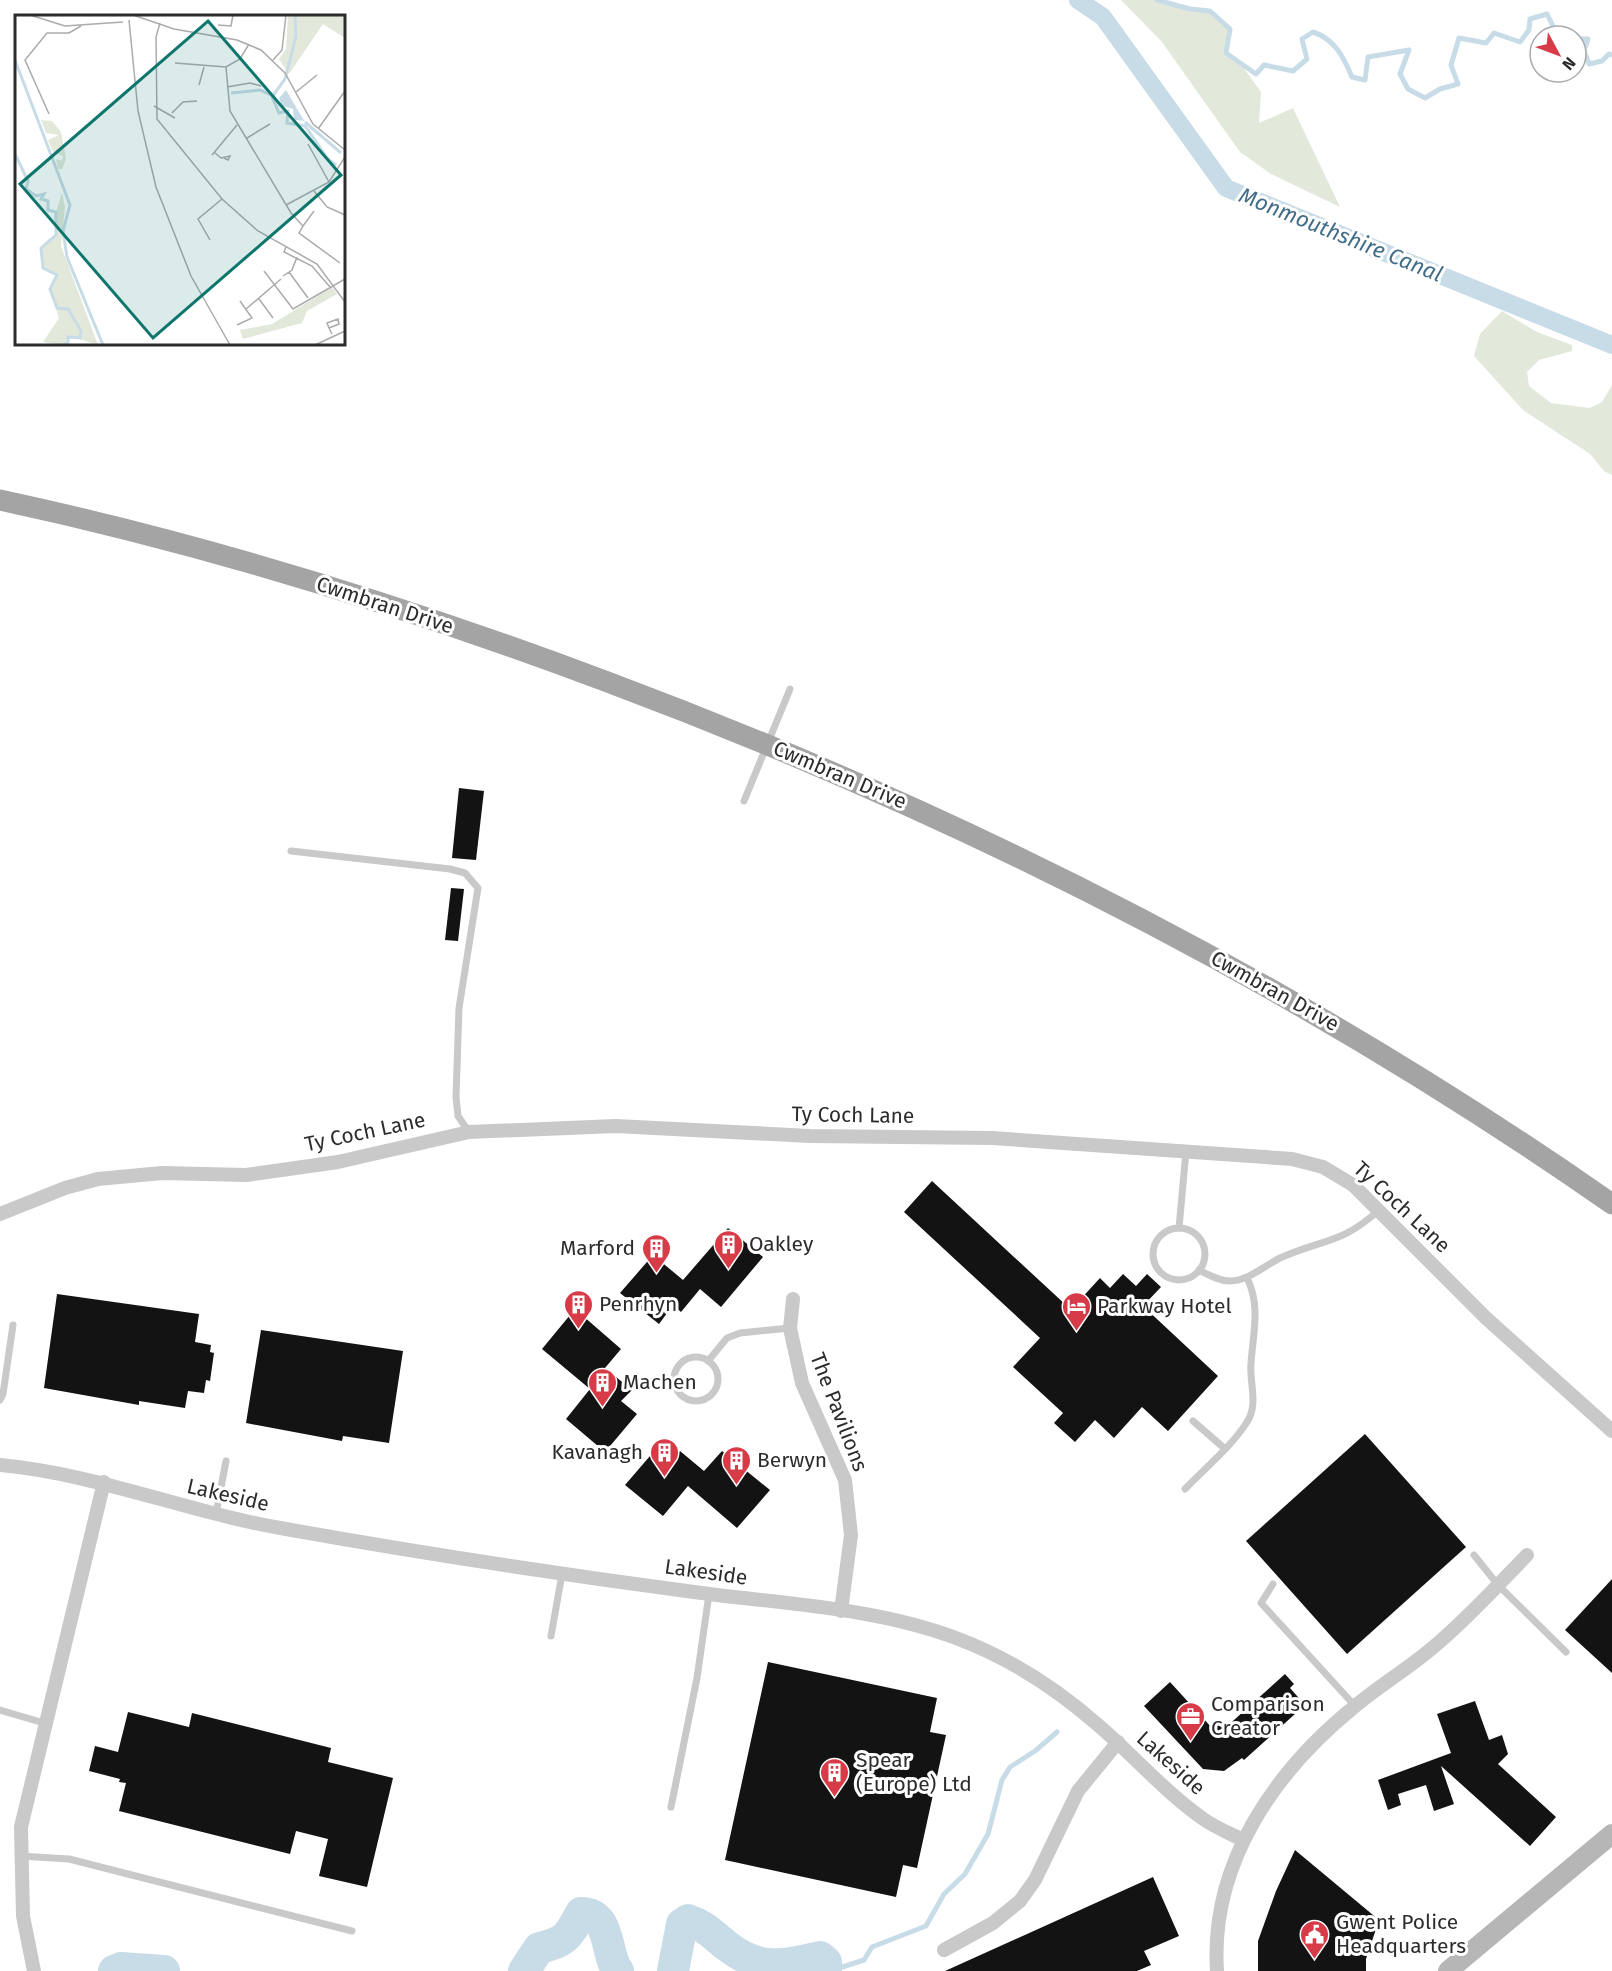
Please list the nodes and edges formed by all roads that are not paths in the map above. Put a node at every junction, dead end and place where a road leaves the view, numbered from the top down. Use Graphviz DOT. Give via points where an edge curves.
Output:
graph roads {
  1 [pos="0,500"];
  2 [pos="789,689"];
  3 [pos="744,801"];
  4 [pos="291,851"];
  5 [pos="469,1132"];
  6 [pos="1186,1151"];
  7 [pos="1612,1204"];
  8 [pos="1379,1210"];
  9 [pos="0,1214"];
  10 [pos="1179,1228"];
  11 [pos="1199,1270"];
  12 [pos="1247,1278"];
  13 [pos="793,1299"];
  14 [pos="13,1325"];
  15 [pos="790,1328"];
  16 [pos="708,1360"];
  17 [pos="0,1400"];
  18 [pos="1193,1421"];
  19 [pos="1612,1431"];
  20 [pos="1224,1448"];
  21 [pos="226,1461"];
  22 [pos="0,1465"];
  23 [pos="104,1482"];
  24 [pos="1185,1489"];
  25 [pos="216,1516"];
  26 [pos="1474,1555"];
  27 [pos="1527,1555"];
  28 [pos="562,1573"];
  29 [pos="1273,1584"];
  30 [pos="1498,1585"];
  31 [pos="709,1594"];
  32 [pos="841,1611"];
  33 [pos="551,1636"];
  34 [pos="1566,1652"];
  35 [pos="1355,1706"];
  36 [pos="0,1710"];
  37 [pos="44,1723"];
  38 [pos="1118,1742"];
  39 [pos="671,1807"];
  40 [pos="1612,1834"];
  41 [pos="1243,1840"];
  42 [pos="20,1856"];
  43 [pos="352,1931"];
  44 [pos="944,1950"];
  45 [pos="34,1971"];
  46 [pos="1217,1971"];
  47 [pos="1448,1971"];
  1 -- 7 [label="main road, Cwmbran Drive" via="174,542 515,647 750,736 887,795 1125,909 1256,980 1437,1086"];
  2 -- 3 [label="lane"];
  4 -- 5 [label="lane" via="450,869 465,873 478,888 459,1019 456,1096 458,1116"];
  5 -- 6 [label="street, Ty Coch Lane" via="616,1126 810,1136 992,1138"];
  5 -- 9 [label="street, Ty Coch Lane" via="338,1162 246,1174 162,1173 98,1179"];
  6 -- 8 [label="street, Ty Coch Lane" via="1292,1159 1323,1167 1353,1185"];
  6 -- 10 [label="lane"];
  8 -- 12 [label="lane" via="1340,1239 1286,1256"];
  8 -- 19 [label="street, Ty Coch Lane" via="1486,1318"];
  10 -- 11 [label="lane" via="1195,1233 1204,1247"];
  10 -- 11 [label="lane" via="1158,1238 1152,1254 1157,1269 1178,1281"];
  11 -- 12 [label="lane" via="1230,1281"];
  12 -- 20 [label="lane" via="1255,1302 1250,1365 1253,1405 1248,1420"];
  13 -- 15 [label="street, The Pavilions"];
  14 -- 17 [label="lane"];
  15 -- 16 [label="lane" via="727,1338"];
  15 -- 32 [label="street, The Pavilions" via="802,1383 845,1480 851,1535"];
  16 -- 16 [label="lane" via="717,1374 715,1390 703,1400 687,1400 675,1388 674,1372 692,1357"];
  18 -- 20 [label="lane"];
  20 -- 24 [label="lane"];
  21 -- 25 [label="lane"];
  22 -- 23 [label="street, Lakeside"];
  23 -- 25 [label="street, Lakeside"];
  23 -- 37 [label="street"];
  25 -- 28 [label="street, Lakeside"];
  26 -- 30 [label="lane"];
  27 -- 30 [label="street"];
  28 -- 31 [label="street, Lakeside"];
  28 -- 33 [label="lane"];
  29 -- 35 [label="lane" via="1261,1603"];
  30 -- 34 [label="lane"];
  30 -- 35 [label="street" via="1436,1645"];
  31 -- 32 [label="street, Lakeside"];
  31 -- 39 [label="lane"];
  32 -- 38 [label="street, Lakeside" via="895,1620 956,1638 997,1657 1040,1681"];
  35 -- 41 [label="street" via="1317,1739 1281,1779"];
  36 -- 37 [label="lane"];
  37 -- 42 [label="street" via="21,1827"];
  38 -- 41 [label="street, Lakeside" via="1204,1821"];
  38 -- 44 [label="street" via="1078,1791 1035,1880 1020,1901 993,1923"];
  40 -- 47 [label="street"];
  41 -- 46 [label="street" via="1225,1890"];
  42 -- 43 [label="lane" via="69,1859"];
  42 -- 45 [label="street" via="23,1916"];
}
